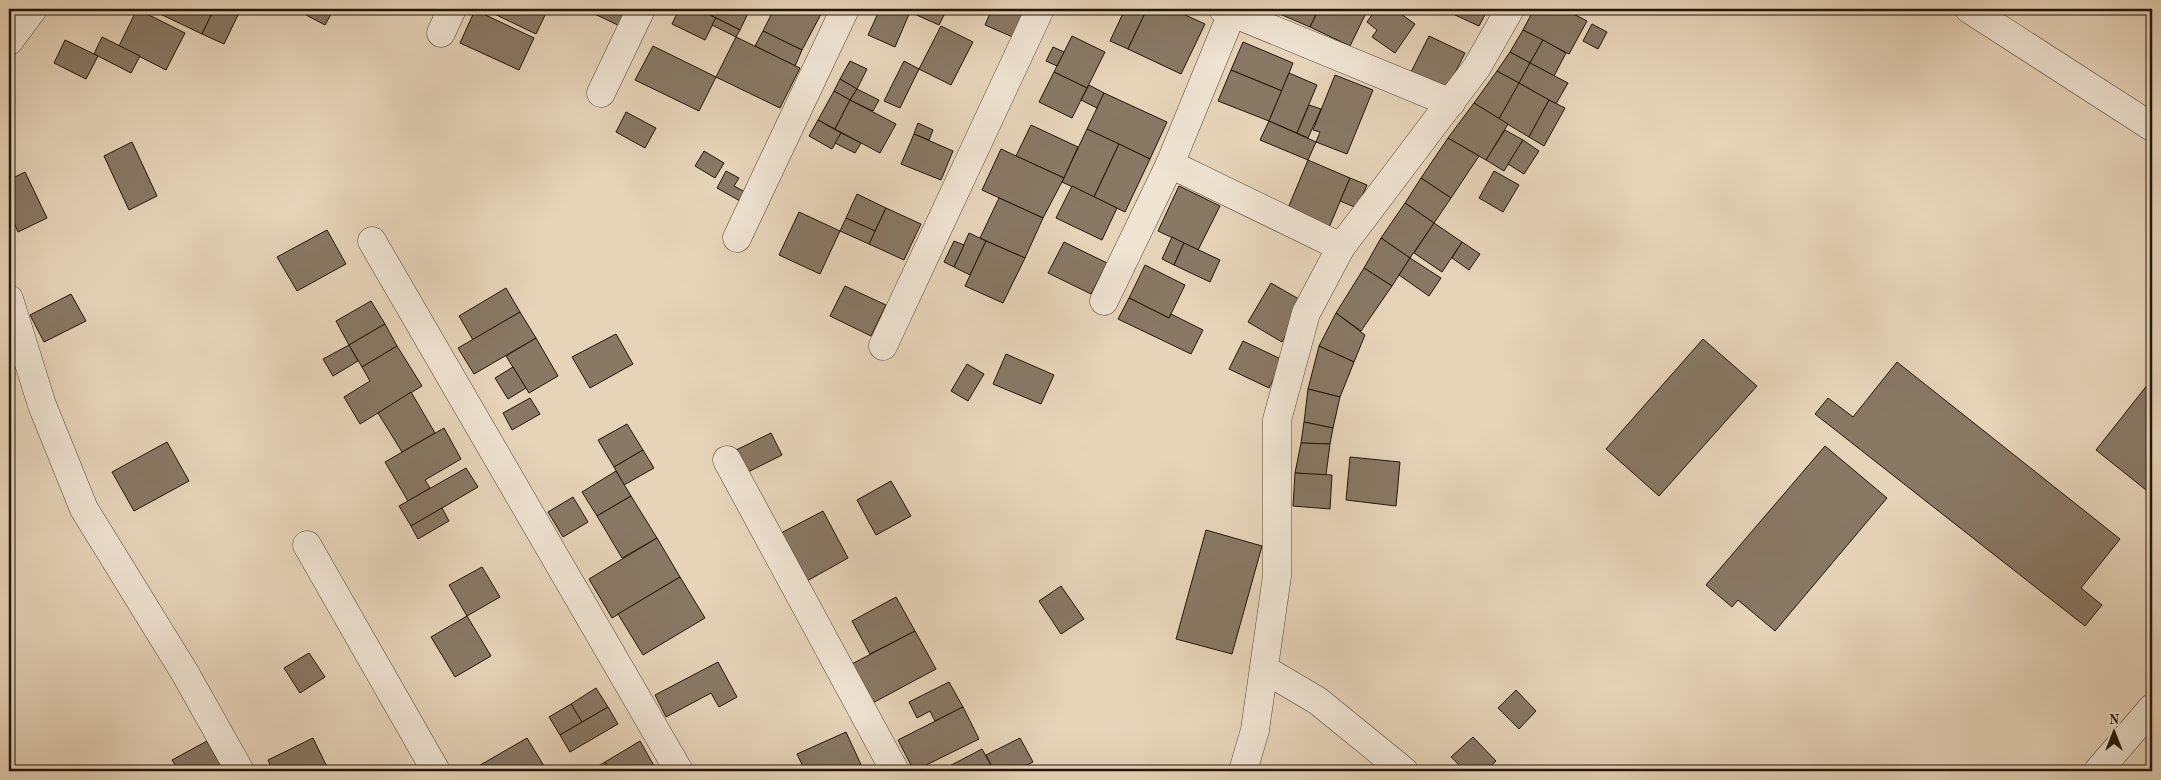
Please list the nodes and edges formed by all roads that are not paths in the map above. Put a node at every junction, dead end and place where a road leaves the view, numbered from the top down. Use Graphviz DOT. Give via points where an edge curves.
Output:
graph roads {
  1 [pos="33,9"];
  2 [pos="641,9"];
  3 [pos="845,9"];
  4 [pos="1040,9"];
  5 [pos="1510,9"];
  6 [pos="1969,9"];
  7 [pos="1228,11"];
  8 [pos="9,41"];
  9 [pos="601,93"];
  10 [pos="1450,103"];
  11 [pos="2152,128"];
  12 [pos="1170,164"];
  13 [pos="737,238"];
  14 [pos="372,240"];
  15 [pos="1341,247"];
  16 [pos="9,299"];
  17 [pos="1104,301"];
  18 [pos="882,346"];
  19 [pos="728,460"];
  20 [pos="307,545"];
  21 [pos="1264,669"];
  22 [pos="2152,708"];
  23 [pos="240,771"];
  24 [pos="436,771"];
  25 [pos="680,771"];
  26 [pos="895,771"];
  27 [pos="1243,771"];
  28 [pos="1404,771"];
  29 [pos="2098,771"];
  1 -- 8 [label="street"];
  2 -- 9 [label="street"];
  3 -- 13 [label="street"];
  4 -- 18 [label="street"];
  5 -- 10 [label="street" via="1477,67"];
  6 -- 11 [label="street"];
  7 -- 10 [label="street"];
  7 -- 12 [label="street"];
  10 -- 15 [label="street"];
  12 -- 15 [label="street"];
  12 -- 17 [label="street"];
  14 -- 25 [label="street"];
  15 -- 21 [label="street" via="1306,313 1277,420 1277,576"];
  16 -- 23 [label="street" via="42,406 84,509 185,673"];
  19 -- 26 [label="street"];
  20 -- 24 [label="street"];
  21 -- 27 [label="street" via="1255,730"];
  21 -- 28 [label="street" via="1318,700"];
  22 -- 29 [label="street"];
}
